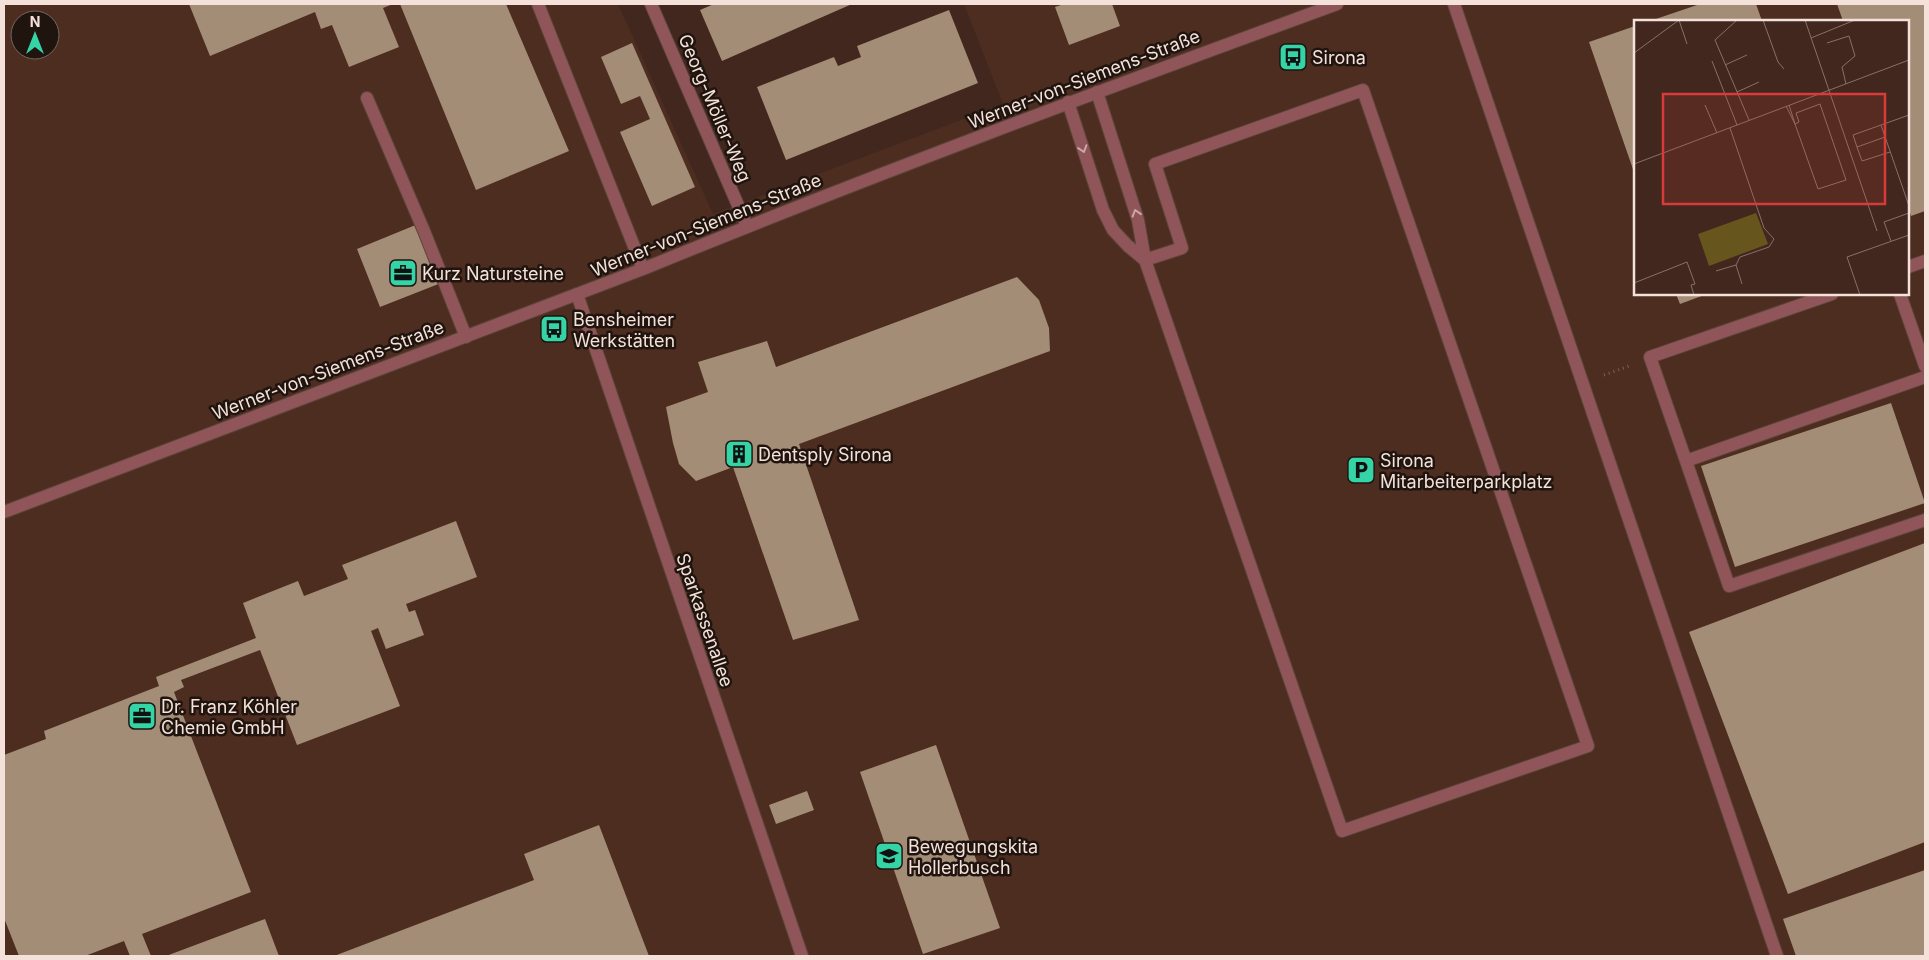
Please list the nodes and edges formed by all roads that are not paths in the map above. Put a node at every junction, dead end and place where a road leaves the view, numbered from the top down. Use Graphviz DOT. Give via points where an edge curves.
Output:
graph roads {
  1 [pos="538,4"];
  2 [pos="651,4"];
  3 [pos="1337,4"];
  4 [pos="1454,4"];
  5 [pos="1097,92"];
  6 [pos="367,98"];
  7 [pos="1068,102"];
  8 [pos="747,226"];
  9 [pos="1145,260"];
  10 [pos="1925,261"];
  11 [pos="1909,267"];
  12 [pos="643,269"];
  13 [pos="577,294"];
  14 [pos="1829,295"];
  15 [pos="1900,295"];
  16 [pos="466,337"];
  17 [pos="1925,366"];
  18 [pos="1925,377"];
  19 [pos="1686,461"];
  20 [pos="4,512"];
  21 [pos="1925,520"];
  22 [pos="802,956"];
  23 [pos="1778,956"];
  1 -- 12 [label="street"];
  2 -- 8 [label="street, Georg-Möller-Weg"];
  3 -- 5 [label="street, Werner-von-Siemens-Straße"];
  4 -- 23 [label="street"];
  5 -- 7 [label="street, Werner-von-Siemens-Straße"];
  9 -- 5 [label="street, one-way" via="1138,220"];
  6 -- 16 [label="street"];
  7 -- 8 [label="street, Werner-von-Siemens-Straße"];
  7 -- 9 [label="street, one-way" via="1113,230"];
  8 -- 12 [label="street, Werner-von-Siemens-Straße"];
  9 -- 9 [label="street" via="1342,831 1588,746 1363,90 1155,164 1182,248"];
  10 -- 11 [label="street"];
  12 -- 13 [label="street, Werner-von-Siemens-Straße"];
  13 -- 16 [label="street, Werner-von-Siemens-Straße"];
  13 -- 22 [label="street, Sparkassenallee"];
  14 -- 19 [label="street" via="1650,357"];
  15 -- 17 [label="street"];
  16 -- 20 [label="street, Werner-von-Siemens-Straße"];
  18 -- 19 [label="street"];
  19 -- 21 [label="street" via="1729,586"];
}
